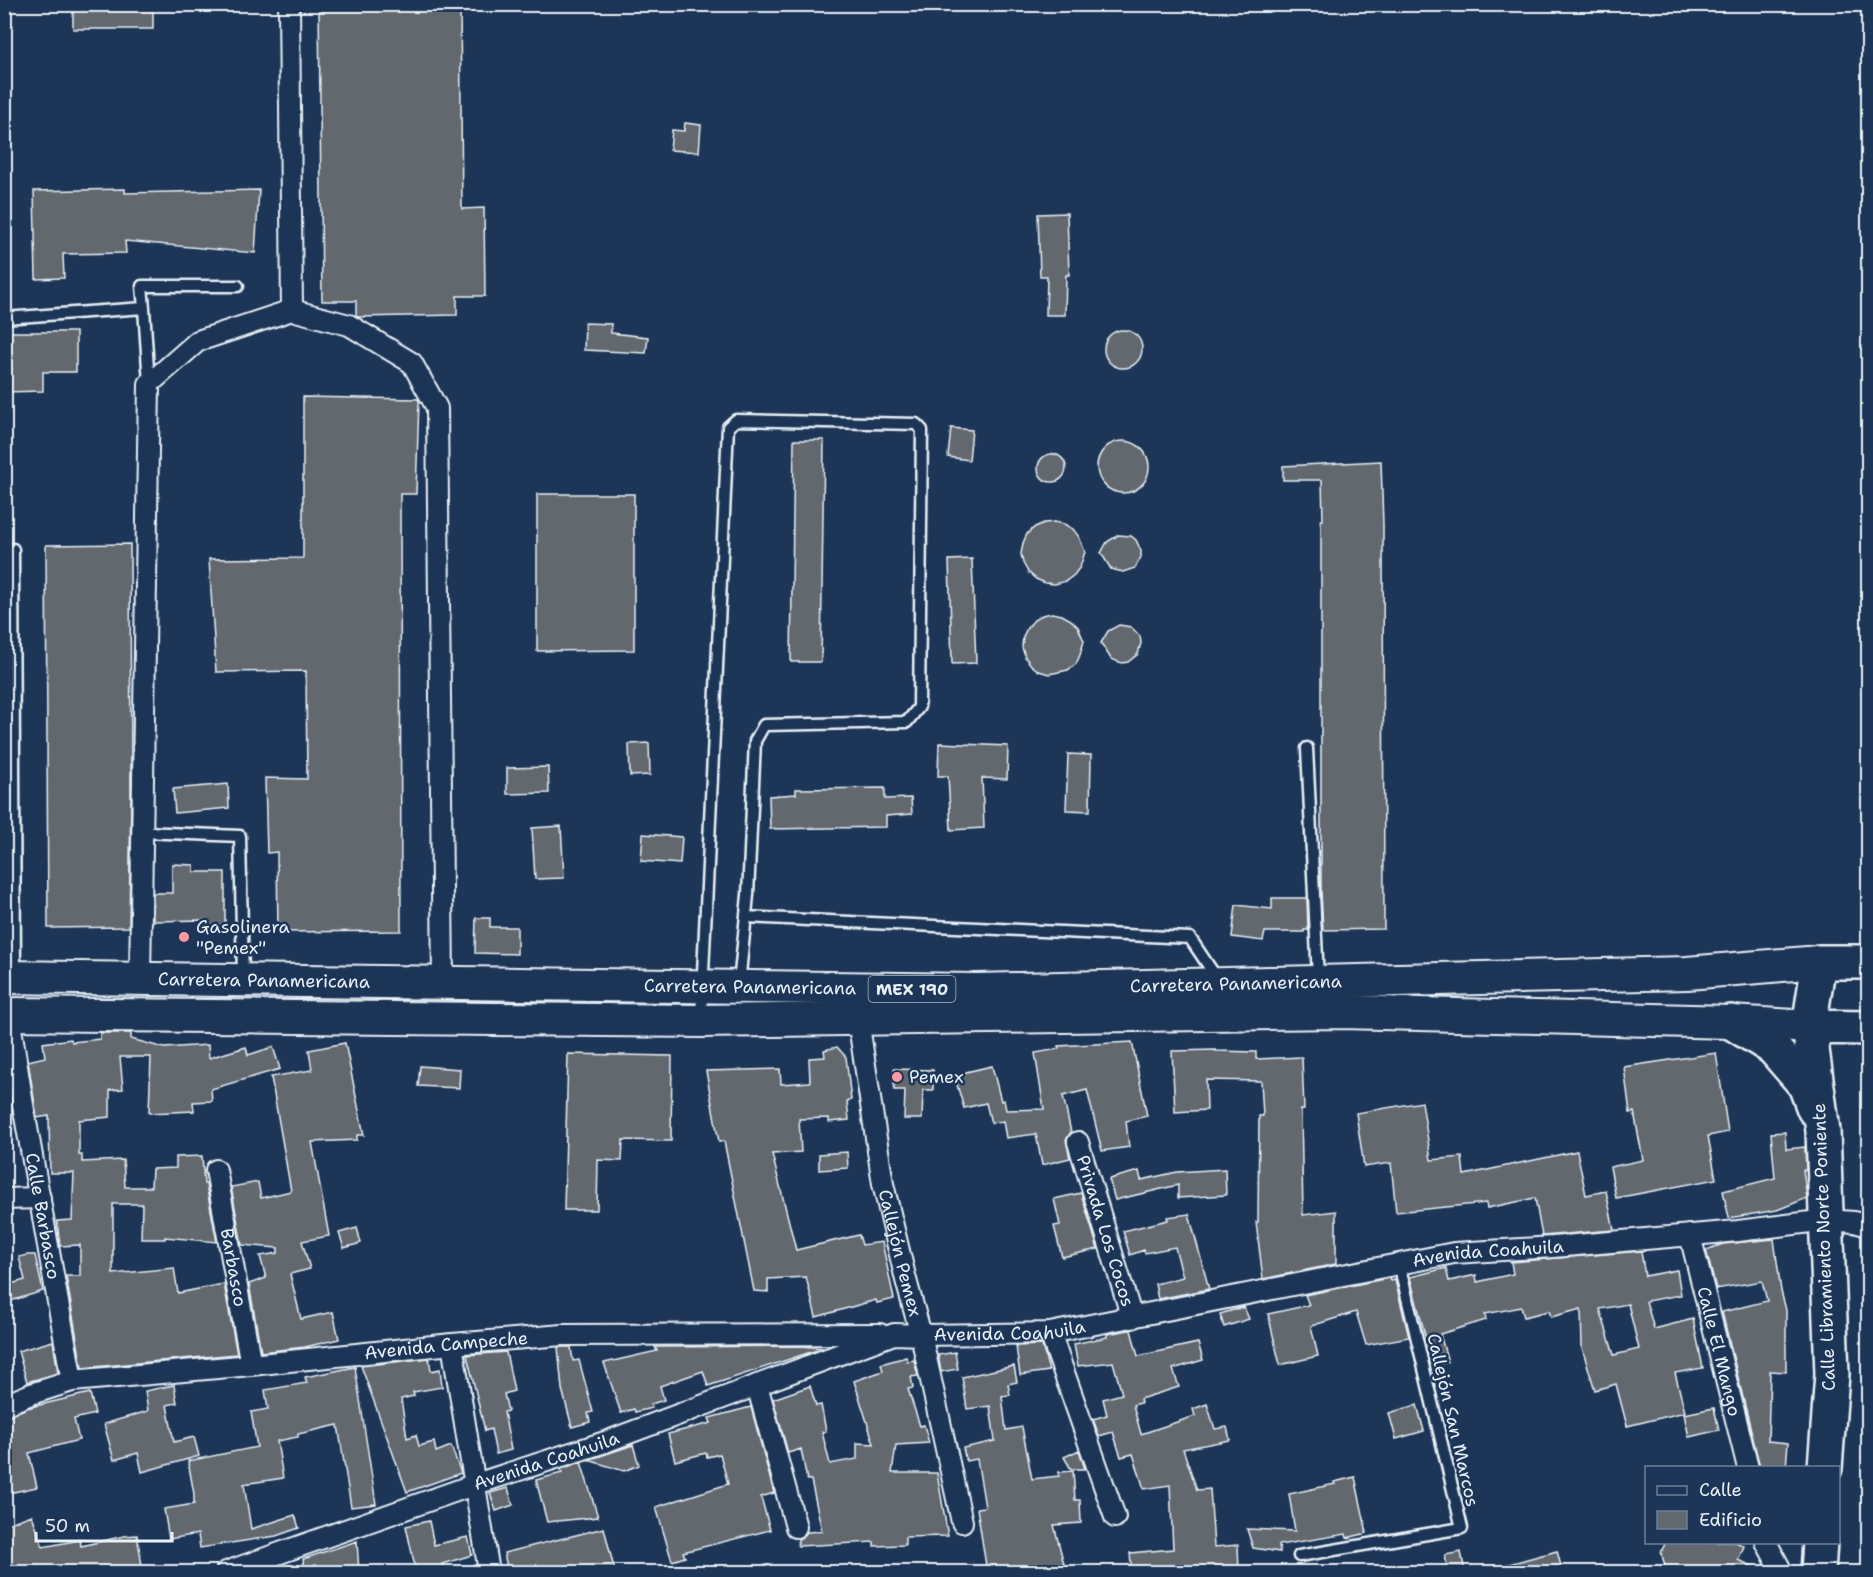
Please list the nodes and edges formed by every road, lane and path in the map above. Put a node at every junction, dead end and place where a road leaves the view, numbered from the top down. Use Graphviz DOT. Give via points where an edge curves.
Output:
graph roads {
  1 [pos="289,4"];
  2 [pos="238,286"];
  3 [pos="144,308"];
  4 [pos="292,310"];
  5 [pos="4,318"];
  6 [pos="149,384"];
  7 [pos="13,549"];
  8 [pos="1307,748"];
  9 [pos="142,832"];
  10 [pos="746,917"];
  11 [pos="1819,962"];
  12 [pos="1869,962"];
  13 [pos="10,977"];
  14 [pos="140,979"];
  15 [pos="243,980"];
  16 [pos="1318,981"];
  17 [pos="443,983"];
  18 [pos="1220,984"];
  19 [pos="701,987"];
  20 [pos="738,1003"];
  21 [pos="7,1015"];
  22 [pos="858,1018"];
  23 [pos="701,1021"];
  24 [pos="1731,1022"];
  25 [pos="1809,1027"];
  26 [pos="1869,1028"];
  27 [pos="1823,1131"];
  28 [pos="1078,1142"];
  29 [pos="216,1170"];
  30 [pos="40,1198"];
  31 [pos="4,1199"];
  32 [pos="1827,1220"];
  33 [pos="1869,1226"];
  34 [pos="1690,1235"];
  35 [pos="1399,1264"];
  36 [pos="1132,1318"];
  37 [pos="1050,1333"];
  38 [pos="894,1334"];
  39 [pos="921,1335"];
  40 [pos="452,1344"];
  41 [pos="251,1365"];
  42 [pos="72,1382"];
  43 [pos="757,1385"];
  44 [pos="4,1405"];
  45 [pos="1748,1466"];
  46 [pos="1825,1466"];
  47 [pos="476,1484"];
  48 [pos="1115,1516"];
  49 [pos="962,1522"];
  50 [pos="796,1527"];
  51 [pos="1767,1544"];
  52 [pos="1820,1544"];
  53 [pos="1299,1556"];
  54 [pos="226,1572"];
  55 [pos="489,1572"];
  56 [pos="1782,1572"];
  57 [pos="1818,1572"];
  1 -- 4 [label="street"];
  2 -- 3 [label="lane" via="142,286"];
  3 -- 5 [label="lane"];
  3 -- 6 [label="lane"];
  4 -- 6 [label="street" via="198,341"];
  4 -- 17 [label="street" via="349,325 412,363 437,408"];
  6 -- 9 [label="street"];
  7 -- 13 [label="lane"];
  8 -- 16 [label="lane"];
  9 -- 14 [label="street"];
  9 -- 15 [label="lane" via="240,836"];
  10 -- 18 [label="lane" via="1190,938"];
  10 -- 19 [label="lane" via="755,741 764,725 907,722 919,707 922,430 915,424 736,420 728,427"];
  10 -- 20 [label="lane"];
  11 -- 12 [label="highway, MEX 190"];
  11 -- 16 [label="main road, Carretera Panamericana / MEX 190" via="1687,973"];
  11 -- 25 [label="highway, Calle Libramiento Norte Poniente"];
  13 -- 14 [label="main road, Carretera Panamericana / MEX 190"];
  14 -- 15 [label="main road, Carretera Panamericana / MEX 190"];
  15 -- 17 [label="main road, Carretera Panamericana / MEX 190"];
  16 -- 18 [label="main road, Carretera Panamericana / MEX 190"];
  17 -- 19 [label="main road, Carretera Panamericana / MEX 190"];
  18 -- 20 [label="main road, Carretera Panamericana / MEX 190" via="976,990"];
  19 -- 20 [label="main road, Carretera Panamericana / MEX 190"];
  19 -- 23 [label="lane"];
  20 -- 22 [label="main road, Carretera Panamericana / MEX 190"];
  20 -- 23 [label="main road, Carretera Panamericana / MEX 190"];
  21 -- 23 [label="main road, Carretera Panamericana / MEX 190"];
  21 -- 30 [label="street, Calle Barbasco"];
  22 -- 24 [label="main road, Carretera Panamericana / MEX 190" via="1343,1012"];
  22 -- 39 [label="street, Callejón Pemex" via="883,1184"];
  24 -- 25 [label="main road, Carretera Panamericana / MEX 190"];
  24 -- 27 [label="highway" via="1773,1048 1805,1085"];
  25 -- 26 [label="highway, MEX 190"];
  25 -- 27 [label="highway, Calle Libramiento Norte Poniente"];
  27 -- 32 [label="highway, Calle Libramiento Norte Poniente"];
  28 -- 36 [label="street, Privada Los Cocos"];
  29 -- 41 [label="street, Barbasco"];
  30 -- 31 [label="street"];
  30 -- 42 [label="street, Calle Barbasco"];
  32 -- 33 [label="street, Avenida Coahuila"];
  32 -- 34 [label="street, Avenida Coahuila"];
  32 -- 46 [label="highway, Calle Libramiento Norte Poniente" via="1832,1374"];
  34 -- 35 [label="street, Avenida Coahuila" via="1454,1253"];
  34 -- 45 [label="street, Calle El Mango"];
  35 -- 36 [label="street, Avenida Coahuila"];
  35 -- 53 [label="lane, Callejón San Marcos" via="1462,1528"];
  36 -- 37 [label="street, Avenida Coahuila"];
  37 -- 39 [label="street, Avenida Coahuila"];
  37 -- 48 [label="street"];
  38 -- 39 [label="street, Avenida Coahuila"];
  38 -- 40 [label="street, Avenida Campeche" via="563,1335"];
  38 -- 43 [label="street, Avenida Coahuila"];
  39 -- 49 [label="street, Callejón Pemex"];
  40 -- 41 [label="street, Avenida Campeche"];
  40 -- 47 [label="street"];
  41 -- 42 [label="street, Avenida Campeche"];
  42 -- 44 [label="street, Avenida Campeche"];
  43 -- 47 [label="street, Avenida Coahuila" via="605,1442"];
  43 -- 50 [label="street"];
  47 -- 54 [label="street, Avenida Coahuila"];
  47 -- 55 [label="street"];
  51 -- 56 [label="street"];
  52 -- 57 [label="highway"];
}
